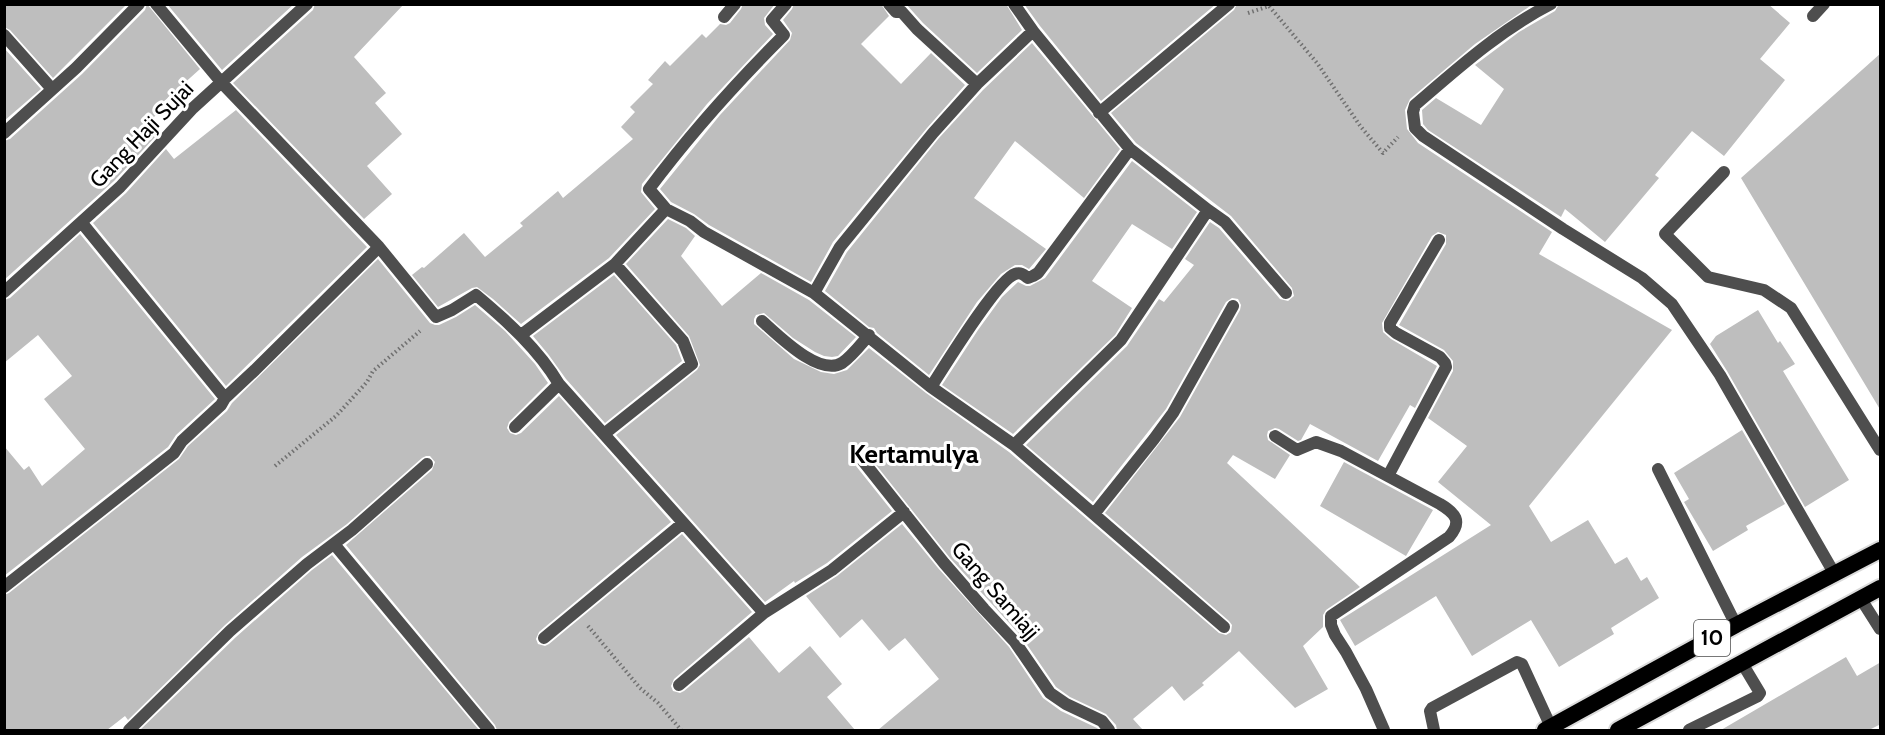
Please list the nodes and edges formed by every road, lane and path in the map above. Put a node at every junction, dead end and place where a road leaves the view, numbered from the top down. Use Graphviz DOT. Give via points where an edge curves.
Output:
graph roads {
  1 [pos="139,4"];
  2 [pos="156,4"];
  3 [pos="307,4"];
  4 [pos="735,4"];
  5 [pos="786,4"];
  6 [pos="889,4"];
  7 [pos="1014,4"];
  8 [pos="1551,4"];
  9 [pos="1824,4"];
  10 [pos="1228,5"];
  11 [pos="1244,9"];
  12 [pos="1813,16"];
  13 [pos="724,17"];
  14 [pos="1033,31"];
  15 [pos="4,35"];
  16 [pos="221,82"];
  17 [pos="977,84"];
  18 [pos="52,89"];
  19 [pos="1099,113"];
  20 [pos="1415,128"];
  21 [pos="4,134"];
  22 [pos="1130,149"];
  23 [pos="1724,172"];
  24 [pos="666,209"];
  25 [pos="1208,210"];
  26 [pos="82,223"];
  27 [pos="1439,240"];
  28 [pos="379,247"];
  29 [pos="615,264"];
  30 [pos="4,292"];
  31 [pos="814,293"];
  32 [pos="1286,293"];
  33 [pos="1233,306"];
  34 [pos="436,317"];
  35 [pos="762,321"];
  36 [pos="521,335"];
  37 [pos="869,335"];
  38 [pos="559,384"];
  39 [pos="931,387"];
  40 [pos="225,398"];
  41 [pos="1861,417"];
  42 [pos="515,427"];
  43 [pos="1881,433"];
  44 [pos="604,434"];
  45 [pos="1275,436"];
  46 [pos="1014,445"];
  47 [pos="1881,450"];
  48 [pos="863,461"];
  49 [pos="427,464"];
  50 [pos="275,466"];
  51 [pos="1658,469"];
  52 [pos="1388,476"];
  53 [pos="904,512"];
  54 [pos="1094,514"];
  55 [pos="683,523"];
  56 [pos="334,544"];
  57 [pos="1881,550"];
  58 [pos="1834,573"];
  59 [pos="4,587"];
  60 [pos="1881,588"];
  61 [pos="1861,599"];
  62 [pos="576,612"];
  63 [pos="764,613"];
  64 [pos="1736,625"];
  65 [pos="1224,627"];
  66 [pos="1881,629"];
  67 [pos="543,638"];
  68 [pos="1742,663"];
  69 [pos="679,686"];
  70 [pos="1548,729"];
  71 [pos="129,730"];
  72 [pos="489,730"];
  73 [pos="681,730"];
  74 [pos="1108,730"];
  75 [pos="1384,730"];
  76 [pos="1434,730"];
  77 [pos="1618,730"];
  78 [pos="1689,730"];
  1 -- 18 [label="street"];
  2 -- 16 [label="street"];
  3 -- 16 [label="street, Gang Haji Sujai"];
  4 -- 13 [label="street"];
  5 -- 24 [label="street" via="772,20 784,35 724,96 649,189"];
  6 -- 17 [label="street"];
  7 -- 14 [label="street"];
  8 -- 20 [label="street" via="1474,54 1415,105"];
  9 -- 12 [label="street"];
  10 -- 19 [label="street"];
  11 -- 20 [label="path" via="1249,13 1269,6 1383,153 1405,130"];
  14 -- 17 [label="street"];
  14 -- 19 [label="street"];
  15 -- 18 [label="street"];
  16 -- 26 [label="street, Gang Haji Sujai"];
  16 -- 28 [label="street"];
  17 -- 31 [label="street" via="840,247"];
  18 -- 21 [label="street"];
  19 -- 22 [label="street"];
  20 -- 58 [label="street" via="1642,278 1672,304 1720,375"];
  22 -- 25 [label="street"];
  22 -- 39 [label="street" via="1038,273 1028,278 1014,274 1006,280"];
  23 -- 41 [label="street" via="1665,234 1708,277 1764,290 1791,308"];
  24 -- 29 [label="street"];
  24 -- 31 [label="street"];
  25 -- 32 [label="street" via="1225,222"];
  25 -- 46 [label="street" via="1121,340"];
  26 -- 30 [label="street, Gang Haji Sujai"];
  26 -- 40 [label="street"];
  27 -- 52 [label="street" via="1390,328 1440,357 1446,367"];
  28 -- 34 [label="street"];
  28 -- 40 [label="street"];
  29 -- 36 [label="street"];
  29 -- 44 [label="street" via="683,341 692,364"];
  31 -- 37 [label="street"];
  33 -- 54 [label="street" via="1173,413"];
  34 -- 36 [label="street" via="476,295"];
  34 -- 50 [label="path" via="372,371 336,416"];
  35 -- 37 [label="street" via="808,359 831,366 842,363"];
  36 -- 38 [label="street"];
  37 -- 39 [label="street"];
  38 -- 42 [label="street"];
  38 -- 44 [label="street"];
  39 -- 46 [label="street"];
  40 -- 59 [label="street" via="174,453"];
  41 -- 43 [label="street"];
  41 -- 47 [label="street"];
  44 -- 55 [label="street"];
  45 -- 52 [label="street" via="1297,450 1316,442"];
  46 -- 54 [label="street"];
  48 -- 53 [label="street, Gang Samiajj"];
  49 -- 56 [label="street"];
  51 -- 64 [label="street"];
  52 -- 75 [label="street" via="1453,512 1456,520 1449,537 1331,616 1335,635"];
  53 -- 63 [label="street" via="832,570"];
  53 -- 74 [label="street, Gang Samiajj" via="1015,642 1050,693 1101,721"];
  54 -- 65 [label="street"];
  55 -- 62 [label="street"];
  55 -- 63 [label="street"];
  56 -- 71 [label="street" via="230,631"];
  56 -- 72 [label="street"];
  57 -- 58 [label="highway, 10"];
  58 -- 64 [label="highway, 10"];
  60 -- 61 [label="highway, 10"];
  61 -- 66 [label="street"];
  61 -- 68 [label="highway, 10"];
  62 -- 67 [label="street"];
  62 -- 73 [label="path"];
  63 -- 69 [label="street"];
  64 -- 70 [label="highway, 10"];
  68 -- 77 [label="highway, 10"];
  68 -- 78 [label="street" via="1760,693 1758,696"];
  70 -- 76 [label="street" via="1522,664 1517,662 1432,708"];
}
